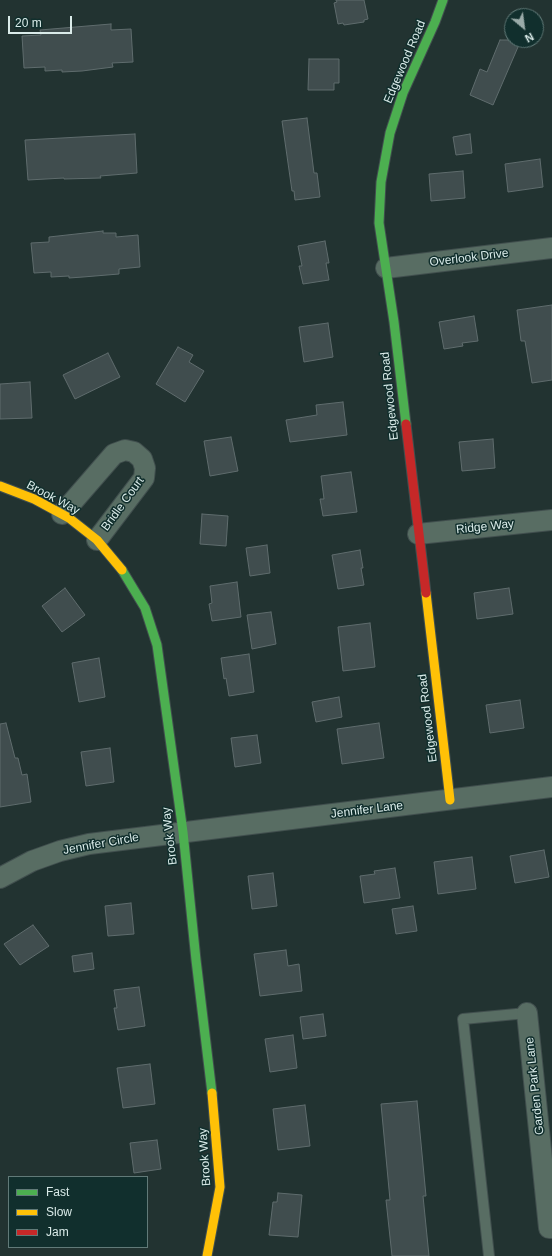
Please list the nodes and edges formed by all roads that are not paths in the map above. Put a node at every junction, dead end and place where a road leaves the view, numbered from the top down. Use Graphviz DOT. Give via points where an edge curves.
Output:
graph roads {
  1 [pos="443,0"];
  2 [pos="552,248"];
  3 [pos="386,268"];
  4 [pos="0,486"];
  5 [pos="62,514"];
  6 [pos="552,520"];
  7 [pos="418,534"];
  8 [pos="97,540"];
  9 [pos="552,787"];
  10 [pos="450,800"];
  11 [pos="183,832"];
  12 [pos="0,878"];
  13 [pos="527,1013"];
  14 [pos="552,1228"];
  15 [pos="207,1256"];
  16 [pos="489,1256"];
  1 -- 3 [label="street, Edgewood Road" via="403,93 390,133 381,182 379,224"];
  2 -- 3 [label="street, Overlook Drive"];
  3 -- 7 [label="street, Edgewood Road"];
  4 -- 5 [label="street, Brook Way" via="34,499"];
  5 -- 8 [label="street, Brook Way"];
  5 -- 8 [label="street, Bridle Court" via="114,454 125,450 134,452 142,459 145,468 144,478"];
  6 -- 7 [label="street, Ridge Way"];
  7 -- 10 [label="street, Edgewood Road"];
  8 -- 11 [label="street, Brook Way" via="125,574 145,608 157,645"];
  9 -- 10 [label="street, Jennifer Lane"];
  10 -- 11 [label="street, Jennifer Lane"];
  11 -- 12 [label="street, Jennifer Circle" via="60,850"];
  11 -- 15 [label="street, Brook Way" via="196,960 210,1061 220,1187"];
  13 -- 14 [label="street, Garden Park Lane"];
  13 -- 16 [label="lane" via="463,1020"];
}
